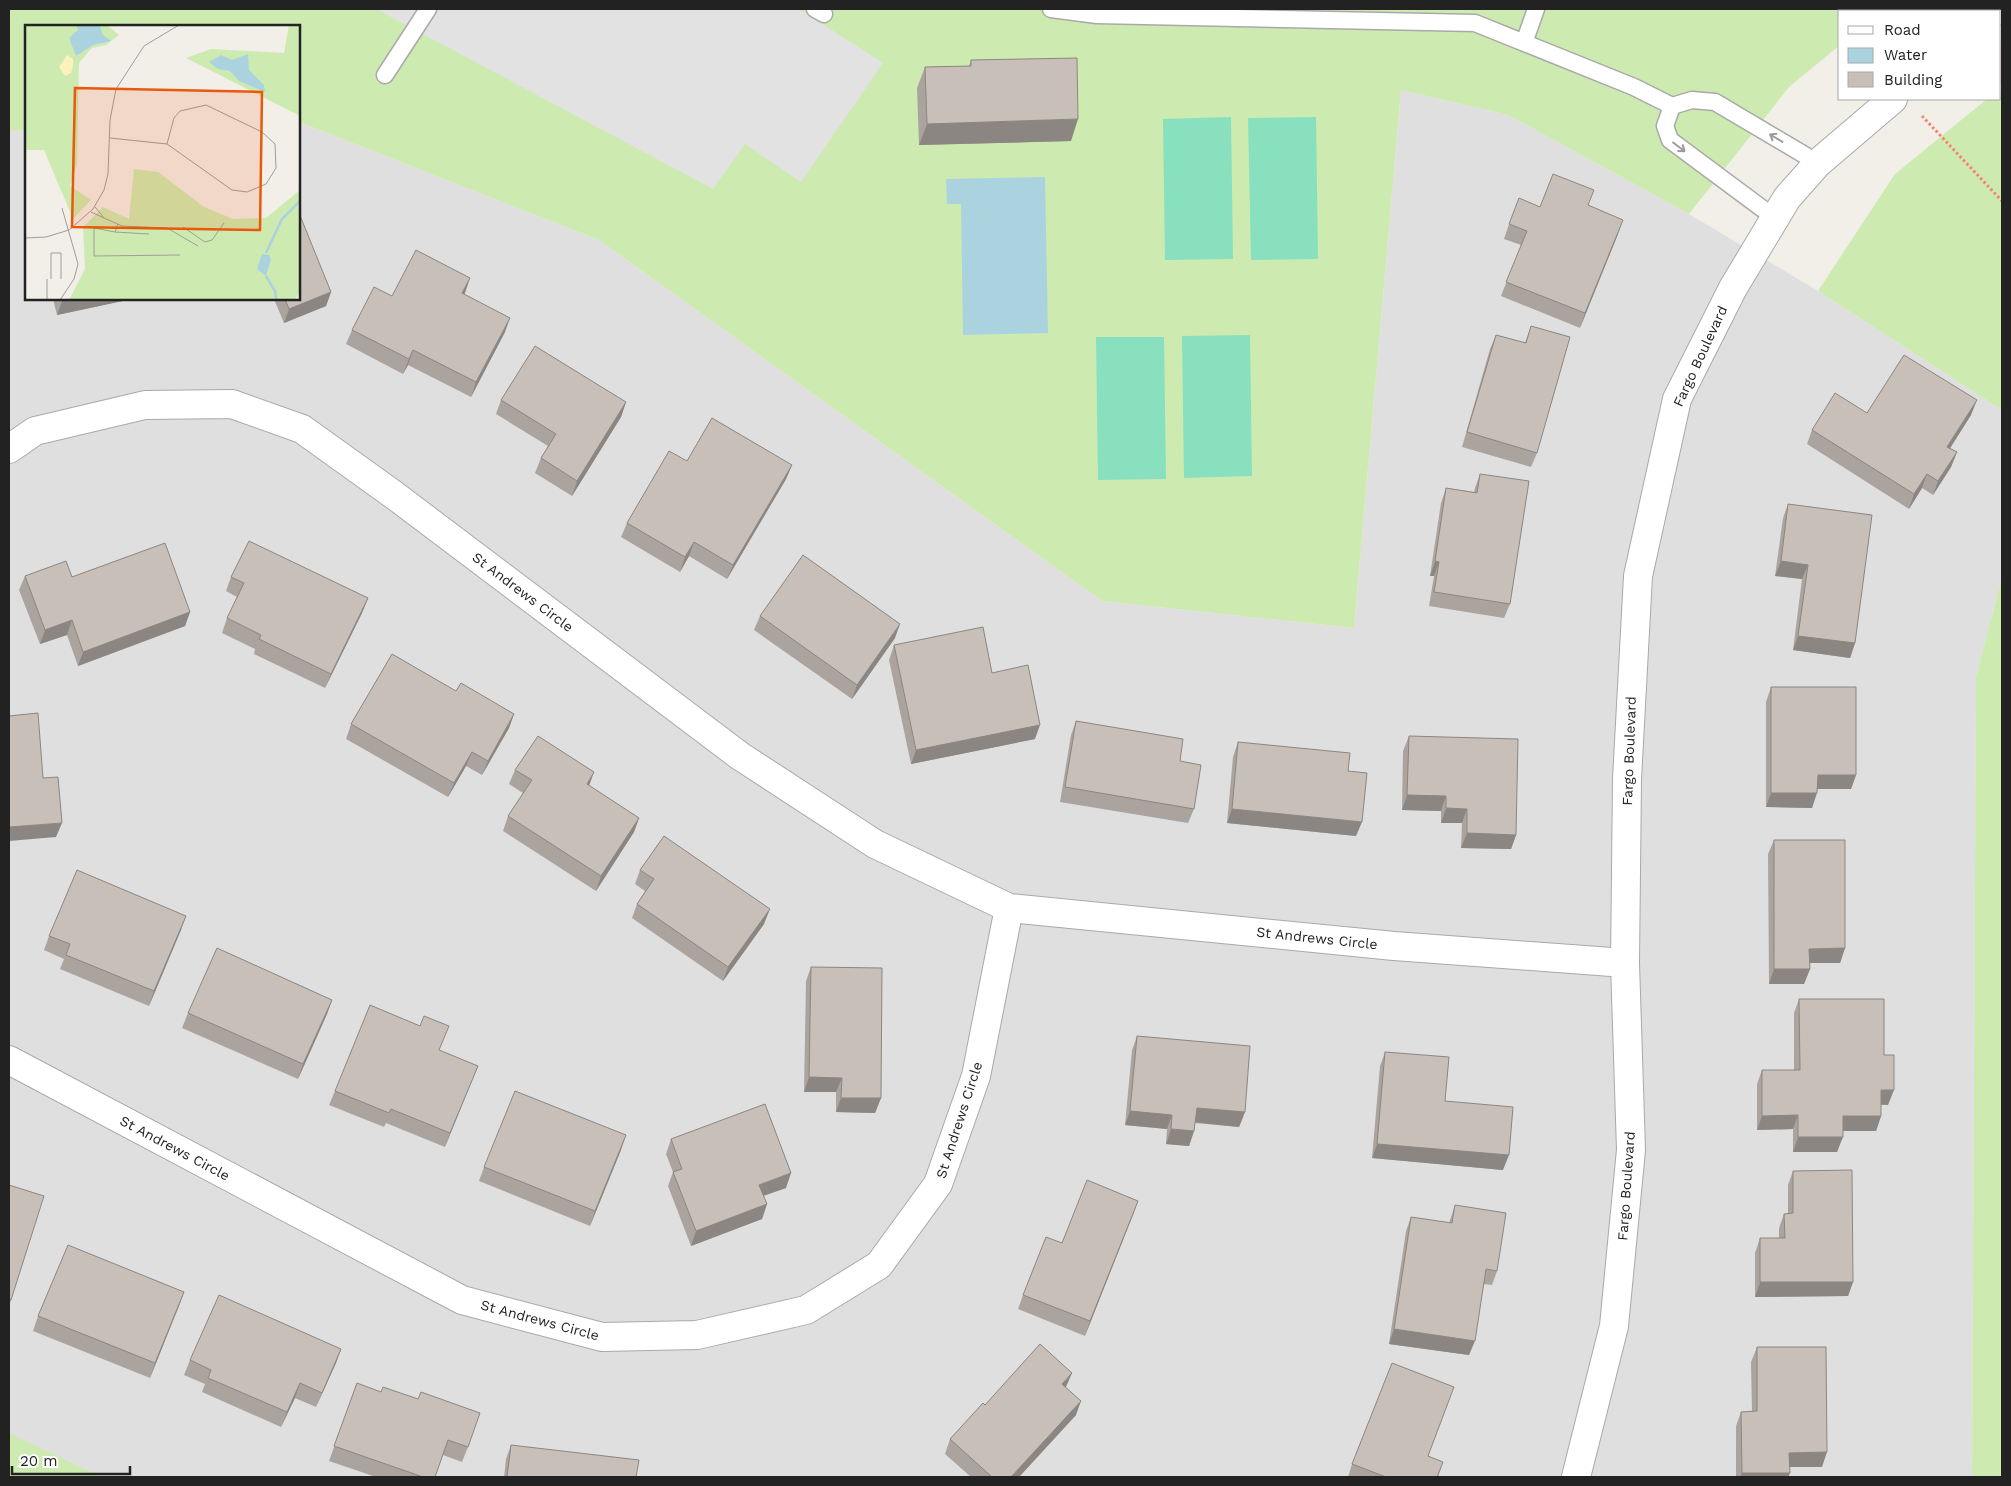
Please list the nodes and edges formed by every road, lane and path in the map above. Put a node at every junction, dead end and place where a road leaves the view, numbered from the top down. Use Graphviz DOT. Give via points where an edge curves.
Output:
graph roads {
  1 [pos="428,9"];
  2 [pos="1051,9"];
  3 [pos="1536,9"];
  4 [pos="1524,43"];
  5 [pos="385,75"];
  6 [pos="1892,100"];
  7 [pos="1672,106"];
  8 [pos="1922,116"];
  9 [pos="1818,163"];
  10 [pos="2002,200"];
  11 [pos="1775,218"];
  12 [pos="9,449"];
  13 [pos="1009,908"];
  14 [pos="1625,963"];
  15 [pos="9,1060"];
  16 [pos="1576,1477"];
  1 -- 5 [label="lane"];
  2 -- 4 [label="lane" via="1098,16 1476,23"];
  3 -- 4 [label="lane"];
  4 -- 7 [label="lane" via="1634,87"];
  6 -- 9 [label="street, Fargo Boulevard"];
  9 -- 7 [label="lane, one-way" via="1715,102 1692,100"];
  7 -- 11 [label="lane, one-way" via="1665,126 1670,140"];
  8 -- 10 [label="path"];
  9 -- 11 [label="street, Fargo Boulevard" via="1787,198"];
  11 -- 14 [label="street, Fargo Boulevard" via="1733,288 1677,400 1638,576 1627,779"];
  12 -- 13 [label="street, St Andrews Circle" via="35,431 145,405 232,404 302,429 740,756 875,844"];
  13 -- 14 [label="street, St Andrews Circle" via="1394,946"];
  13 -- 15 [label="street, St Andrews Circle" via="976,1076 938,1184 879,1265 806,1310 696,1335 602,1337 462,1300"];
  14 -- 16 [label="street, Fargo Boulevard" via="1631,1150 1614,1326"];
}
